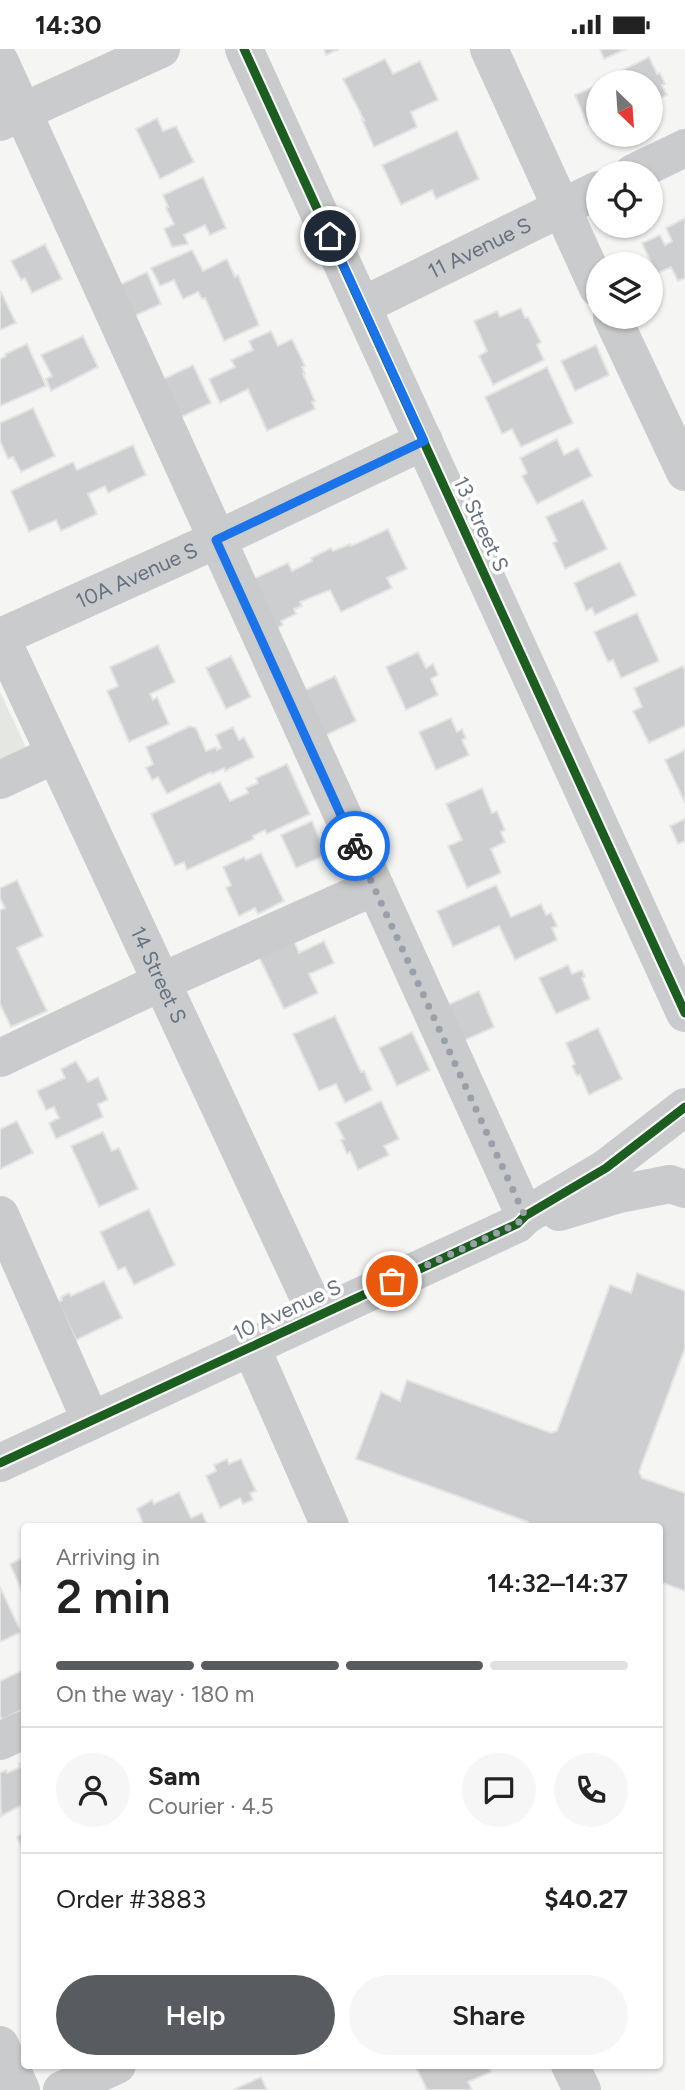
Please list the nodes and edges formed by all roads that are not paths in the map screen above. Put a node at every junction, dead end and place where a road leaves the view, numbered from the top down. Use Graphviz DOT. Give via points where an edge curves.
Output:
graph roads {
  1 [pos="161,49"];
  2 [pos="244,49"];
  3 [pos="489,49"];
  4 [pos="0,62"];
  5 [pos="12,117"];
  6 [pos="685,148"];
  7 [pos="658,161"];
  8 [pos="586,196"];
  9 [pos="561,209"];
  10 [pos="586,262"];
  11 [pos="362,306"];
  12 [pos="618,329"];
  13 [pos="424,441"];
  14 [pos="685,473"];
  15 [pos="216,540"];
  16 [pos="0,637"];
  17 [pos="54,755"];
  18 [pos="0,780"];
  19 [pos="374,887"];
  20 [pos="161,982"];
  21 [pos="685,1013"];
  22 [pos="0,1058"];
  23 [pos="685,1107"];
  24 [pos="685,1189"];
  25 [pos="0,1215"];
  26 [pos="521,1220"];
  27 [pos="317,1315"];
  28 [pos="251,1347"];
  29 [pos="91,1421"];
  30 [pos="0,1463"];
  31 [pos="329,1523"];
  32 [pos="21,1731"];
  33 [pos="0,1741"];
  34 [pos="0,2045"];
  35 [pos="108,2069"];
  36 [pos="572,2069"];
  37 [pos="21,2090"];
  38 [pos="62,2090"];
  39 [pos="582,2090"];
  1 -- 5 [label="street"];
  2 -- 11 [label="street, 13 Street S"];
  3 -- 9 [label="street"];
  4 -- 5 [label="street"];
  5 -- 15 [label="street"];
  6 -- 7 [label="street"];
  8 -- 9 [label="street, 11 Avenue S"];
  9 -- 10 [label="street"];
  9 -- 11 [label="street, 11 Avenue S"];
  11 -- 13 [label="street, 13 Street S"];
  12 -- 14 [label="street"];
  13 -- 15 [label="street, 10A Avenue S"];
  13 -- 21 [label="street, 13 Street S"];
  15 -- 16 [label="street, 10A Avenue S"];
  15 -- 19 [label="street"];
  16 -- 17 [label="street, 14 Street S"];
  17 -- 18 [label="street"];
  17 -- 20 [label="street, 14 Street S"];
  19 -- 20 [label="street"];
  19 -- 26 [label="street"];
  20 -- 22 [label="street"];
  20 -- 27 [label="street, 14 Street S"];
  23 -- 26 [label="street, 10 Avenue S" via="606,1168"];
  24 -- 26 [label="street" via="670,1184"];
  25 -- 29 [label="street"];
  26 -- 27 [label="street, 10 Avenue S"];
  27 -- 28 [label="street, 10 Avenue S"];
  28 -- 29 [label="street, 10 Avenue S"];
  28 -- 31 [label="street"];
  29 -- 30 [label="street, 10 Avenue S"];
  32 -- 33 [label="street"];
  34 -- 37 [label="street"];
  35 -- 38 [label="street"];
  36 -- 39 [label="street"];
}
